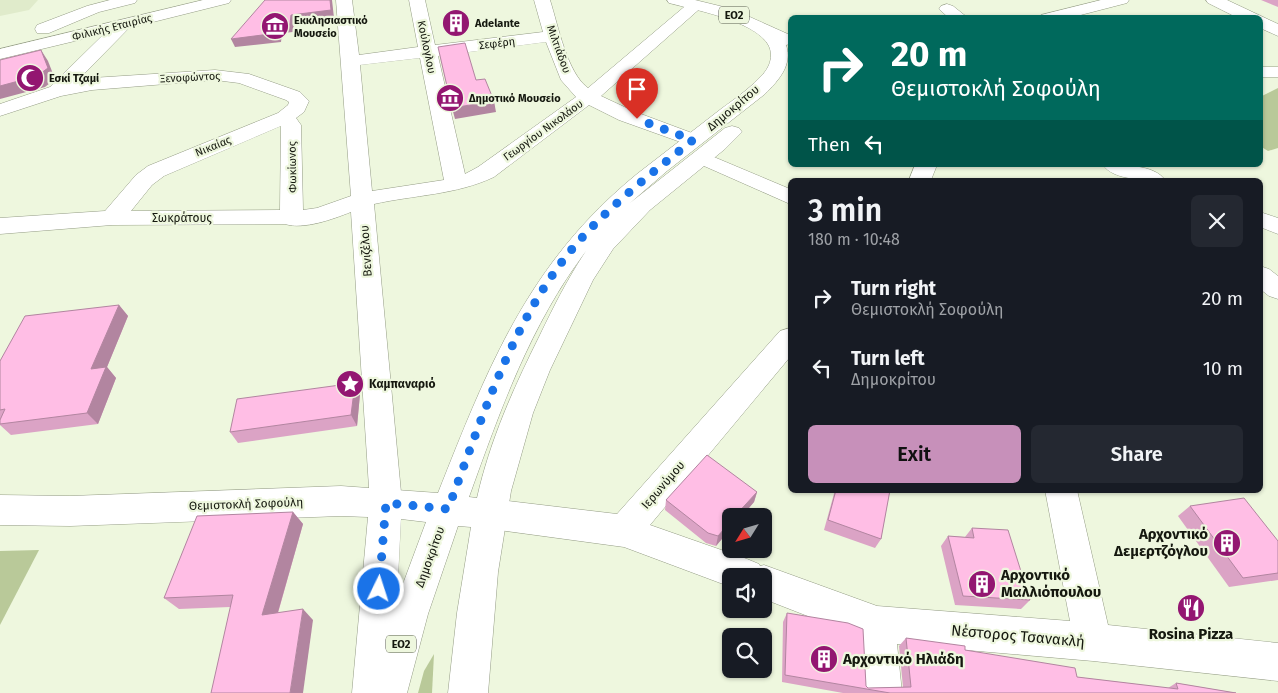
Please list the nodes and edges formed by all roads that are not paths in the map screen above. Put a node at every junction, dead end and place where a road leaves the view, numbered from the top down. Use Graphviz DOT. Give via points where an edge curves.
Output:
graph roads {
  1 [pos="129,0"];
  2 [pos="134,0"];
  3 [pos="223,0"];
  4 [pos="344,0"];
  5 [pos="417,0"];
  6 [pos="542,0"];
  7 [pos="674,0"];
  8 [pos="722,0"];
  9 [pos="1053,0"];
  10 [pos="1121,0"];
  11 [pos="1214,0"];
  12 [pos="180,5"];
  13 [pos="696,5"];
  14 [pos="1074,11"];
  15 [pos="1059,15"];
  16 [pos="1246,15"];
  17 [pos="1263,23"];
  18 [pos="123,24"];
  19 [pos="1278,31"];
  20 [pos="780,32"];
  21 [pos="553,36"];
  22 [pos="0,47"];
  23 [pos="428,52"];
  24 [pos="0,54"];
  25 [pos="351,61"];
  26 [pos="1263,72"];
  27 [pos="1278,72"];
  28 [pos="788,82"];
  29 [pos="57,92"];
  30 [pos="588,98"];
  31 [pos="0,110"];
  32 [pos="285,117"];
  33 [pos="698,149"];
  34 [pos="1119,167"];
  35 [pos="1149,178"];
  36 [pos="456,183"];
  37 [pos="788,196"];
  38 [pos="362,200"];
  39 [pos="112,218"];
  40 [pos="292,219"];
  41 [pos="1263,220"];
  42 [pos="0,226"];
  43 [pos="1278,226"];
  44 [pos="1263,278"];
  45 [pos="1278,290"];
  46 [pos="788,340"];
  47 [pos="1062,493"];
  48 [pos="386,503"];
  49 [pos="448,509"];
  50 [pos="0,510"];
  51 [pos="491,514"];
  52 [pos="624,531"];
  53 [pos="725,568"];
  54 [pos="772,585"];
  55 [pos="877,624"];
  56 [pos="1094,642"];
  57 [pos="1278,662"];
  58 [pos="372,693"];
  59 [pos="387,693"];
  60 [pos="468,693"];
  61 [pos="882,693"];
  1 -- 22 [label="street" via="87,12"];
  2 -- 18 [label="street"];
  3 -- 12 [label="street, Φιλικής Εταιρίας"];
  4 -- 25 [label="street, Βενιζέλου"];
  5 -- 23 [label="street, Κούλογλου"];
  6 -- 21 [label="street, Μιλτιάδου"];
  7 -- 13 [label="street, ΕΟ2"];
  8 -- 20 [label="street, ΕΟ2"];
  9 -- 14 [label="street"];
  10 -- 14 [label="street"];
  11 -- 16 [label="street"];
  12 -- 18 [label="street, Φιλικής Εταιρίας"];
  13 -- 20 [label="street, ΕΟ2" via="726,12"];
  13 -- 30 [label="street, Γεωργίου Νικολάου"];
  14 -- 15 [label="street"];
  17 -- 19 [label="street"];
  18 -- 24 [label="street, Φιλικής Εταιρίας"];
  18 -- 29 [label="street"];
  20 -- 33 [label="street, Δημοκρίτου / ΕΟ2" via="776,40 780,59 775,71"];
  21 -- 23 [label="street, Σεφέρη"];
  21 -- 30 [label="street, Μιλτιάδου" via="570,80"];
  23 -- 25 [label="street, Σεφέρη"];
  23 -- 36 [label="street, Κούλογλου"];
  25 -- 38 [label="street, Βενιζέλου"];
  26 -- 27 [label="street"];
  28 -- 33 [label="street, Δημοκρίτου / ΕΟ2"];
  29 -- 31 [label="street, Ξενοφώντος"];
  29 -- 32 [label="street, Ξενοφώντος" via="102,83 223,75 242,78 293,96 299,101 298,108"];
  30 -- 33 [label="street, Μιλτιάδου"];
  30 -- 36 [label="street, Γεωργίου Νικολάου" via="486,172"];
  32 -- 39 [label="street, Νικαίας" via="156,171 144,180"];
  32 -- 40 [label="street, Φωκίωνος" via="291,125"];
  33 -- 37 [label="street, Μιλτιάδου"];
  33 -- 49 [label="street, Δημοκρίτου / ΕΟ2" via="610,209 579,241 554,274 519,334 490,395"];
  33 -- 51 [label="street, Δημοκρίτου / ΕΟ2" via="614,232 572,294 532,377 515,424"];
  34 -- 35 [label="street"];
  36 -- 38 [label="street, Γεωργίου Νικολάου"];
  38 -- 40 [label="street, Σωκράτους" via="325,214"];
  38 -- 48 [label="street, Βενιζέλου"];
  39 -- 40 [label="street, Σωκράτους"];
  39 -- 42 [label="street, Σωκράτους"];
  41 -- 43 [label="street"];
  44 -- 45 [label="street"];
  46 -- 52 [label="street, Ιερωνύμου"];
  47 -- 56 [label="street"];
  48 -- 49 [label="street, Θεμιστοκλή Σοφούλη"];
  48 -- 50 [label="street, Θεμιστοκλή Σοφούλη" via="341,501 70,511"];
  48 -- 58 [label="street, Βενιζέλου"];
  49 -- 51 [label="street, Θεμιστοκλή Σοφούλη"];
  49 -- 59 [label="street, Δημοκρίτου / ΕΟ2" via="419,587"];
  51 -- 52 [label="street"];
  51 -- 60 [label="street, Δημοκρίτου / ΕΟ2" via="476,608"];
  52 -- 53 [label="street"];
  54 -- 55 [label="street, Νέστορος Τσανακλή"];
  55 -- 56 [label="street, Νέστορος Τσανακλή"];
  55 -- 61 [label="street"];
  56 -- 57 [label="street, Νέστορος Τσανακλή"];
}
